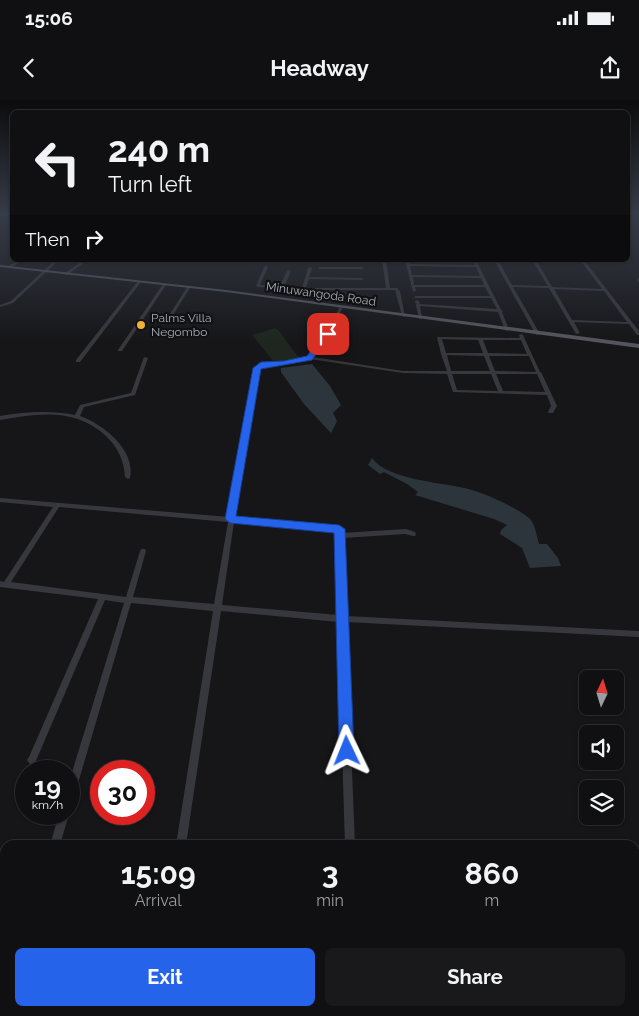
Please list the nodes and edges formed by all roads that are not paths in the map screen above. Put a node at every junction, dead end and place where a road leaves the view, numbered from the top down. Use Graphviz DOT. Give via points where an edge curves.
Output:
graph roads {
  1 [pos="18,262"];
  2 [pos="56,262"];
  3 [pos="83,262"];
  4 [pos="362,262"];
  5 [pos="384,262"];
  6 [pos="407,262"];
  7 [pos="475,262"];
  8 [pos="497,262"];
  9 [pos="535,262"];
  10 [pos="584,262"];
  11 [pos="408,265"];
  12 [pos="0,266"];
  13 [pos="477,266"];
  14 [pos="9,267"];
  15 [pos="266,267"];
  16 [pos="310,268"];
  17 [pos="320,268"];
  18 [pos="362,268"];
  19 [pos="289,270"];
  20 [pos="43,272"];
  21 [pos="66,274"];
  22 [pos="410,276"];
  23 [pos="482,277"];
  24 [pos="307,278"];
  25 [pos="362,279"];
  26 [pos="139,282"];
  27 [pos="164,285"];
  28 [pos="258,286"];
  29 [pos="413,286"];
  30 [pos="485,286"];
  31 [pos="511,286"];
  32 [pos="282,287"];
  33 [pos="188,288"];
  34 [pos="551,288"];
  35 [pos="304,289"];
  36 [pos="362,289"];
  37 [pos="388,289"];
  38 [pos="605,290"];
  39 [pos="251,295"];
  40 [pos="416,297"];
  41 [pos="492,297"];
  42 [pos="418,305"];
  43 [pos="0,306"];
  44 [pos="342,307"];
  45 [pos="501,311"];
  46 [pos="404,316"];
  47 [pos="420,318"];
  48 [pos="571,321"];
  49 [pos="167,322"];
  50 [pos="631,322"];
  51 [pos="508,330"];
  52 [pos="538,334"];
  53 [pos="578,334"];
  54 [pos="639,334"];
  55 [pos="480,338"];
  56 [pos="639,346"];
  57 [pos="120,350"];
  58 [pos="443,354"];
  59 [pos="486,355"];
  60 [pos="530,355"];
  61 [pos="146,358"];
  62 [pos="310,358"];
  63 [pos="78,361"];
  64 [pos="448,372"];
  65 [pos="540,373"];
  66 [pos="494,374"];
  67 [pos="501,393"];
  68 [pos="549,394"];
  69 [pos="551,412"];
  70 [pos="77,416"];
  71 [pos="0,418"];
  72 [pos="128,477"];
  73 [pos="0,500"];
  74 [pos="57,505"];
  75 [pos="230,519"];
  76 [pos="413,534"];
  77 [pos="341,536"];
  78 [pos="143,550"];
  79 [pos="3,584"];
  80 [pos="103,597"];
  81 [pos="128,600"];
  82 [pos="218,609"];
  83 [pos="342,619"];
  84 [pos="639,634"];
  85 [pos="32,760"];
  86 [pos="80,761"];
  87 [pos="60,825"];
  88 [pos="56,840"];
  89 [pos="182,840"];
  90 [pos="350,840"];
  1 -- 14 [label="street"];
  2 -- 20 [label="street"];
  3 -- 21 [label="street"];
  4 -- 18 [label="street"];
  5 -- 37 [label="street"];
  6 -- 11 [label="street"];
  7 -- 13 [label="street"];
  8 -- 31 [label="street"];
  9 -- 34 [label="street"];
  10 -- 38 [label="street"];
  11 -- 13 [label="street"];
  11 -- 22 [label="street"];
  12 -- 14 [label="main road, Minuwangoda Road"];
  13 -- 23 [label="street"];
  14 -- 20 [label="main road, Minuwangoda Road"];
  15 -- 28 [label="street"];
  16 -- 24 [label="street"];
  17 -- 18 [label="street"];
  18 -- 25 [label="street"];
  19 -- 32 [label="street"];
  20 -- 21 [label="main road, Minuwangoda Road"];
  20 -- 43 [label="street" via="12,302"];
  21 -- 26 [label="main road, Minuwangoda Road"];
  22 -- 23 [label="street"];
  22 -- 29 [label="street"];
  23 -- 30 [label="street"];
  24 -- 25 [label="street"];
  24 -- 35 [label="street"];
  25 -- 36 [label="street"];
  26 -- 27 [label="main road, Minuwangoda Road"];
  26 -- 63 [label="street"];
  27 -- 33 [label="main road, Minuwangoda Road"];
  27 -- 57 [label="street"];
  28 -- 32 [label="street"];
  28 -- 39 [label="street"];
  29 -- 30 [label="street"];
  29 -- 40 [label="street"];
  30 -- 41 [label="street"];
  31 -- 34 [label="street"];
  31 -- 52 [label="street"];
  32 -- 35 [label="street"];
  33 -- 39 [label="main road, Minuwangoda Road"];
  33 -- 49 [label="street"];
  34 -- 38 [label="street"];
  34 -- 48 [label="street"];
  35 -- 36 [label="street"];
  36 -- 37 [label="street"];
  37 -- 46 [label="street" via="398,291"];
  38 -- 50 [label="street"];
  39 -- 44 [label="main road, Minuwangoda Road"];
  40 -- 41 [label="street"];
  40 -- 42 [label="street"];
  41 -- 45 [label="street"];
  42 -- 45 [label="street"];
  42 -- 47 [label="street"];
  44 -- 46 [label="main road, Minuwangoda Road"];
  44 -- 62 [label="street"];
  45 -- 51 [label="street"];
  46 -- 47 [label="main road, Minuwangoda Road"];
  47 -- 51 [label="main road, Minuwangoda Road"];
  48 -- 50 [label="street"];
  48 -- 53 [label="street"];
  50 -- 54 [label="street"];
  51 -- 52 [label="main road, Minuwangoda Road"];
  52 -- 56 [label="main road, Minuwangoda Road"];
  55 -- 58 [label="street" via="439,338"];
  55 -- 59 [label="street"];
  55 -- 60 [label="street" via="521,337"];
  58 -- 59 [label="street"];
  58 -- 64 [label="street"];
  59 -- 60 [label="street"];
  59 -- 66 [label="street"];
  60 -- 65 [label="street"];
  61 -- 70 [label="street" via="133,394 82,406"];
  62 -- 64 [label="street" via="403,372"];
  62 -- 75 [label="street" via="257,368"];
  64 -- 66 [label="street"];
  64 -- 67 [label="street" via="455,391"];
  65 -- 66 [label="street"];
  65 -- 68 [label="street"];
  66 -- 67 [label="street"];
  67 -- 68 [label="street"];
  68 -- 69 [label="street" via="554,406"];
  70 -- 71 [label="street" via="26,414"];
  70 -- 72 [label="street" via="102,427 116,443 128,462"];
  73 -- 74 [label="street"];
  74 -- 75 [label="street"];
  74 -- 79 [label="street"];
  75 -- 77 [label="street" via="339,529"];
  75 -- 82 [label="street"];
  76 -- 77 [label="street" via="406,531"];
  77 -- 83 [label="street"];
  78 -- 81 [label="street"];
  79 -- 80 [label="street"];
  80 -- 81 [label="street"];
  80 -- 85 [label="street"];
  81 -- 82 [label="street"];
  81 -- 86 [label="street"];
  82 -- 83 [label="street"];
  82 -- 89 [label="street"];
  83 -- 84 [label="street"];
  83 -- 90 [label="street"];
  87 -- 88 [label="street"];
}
